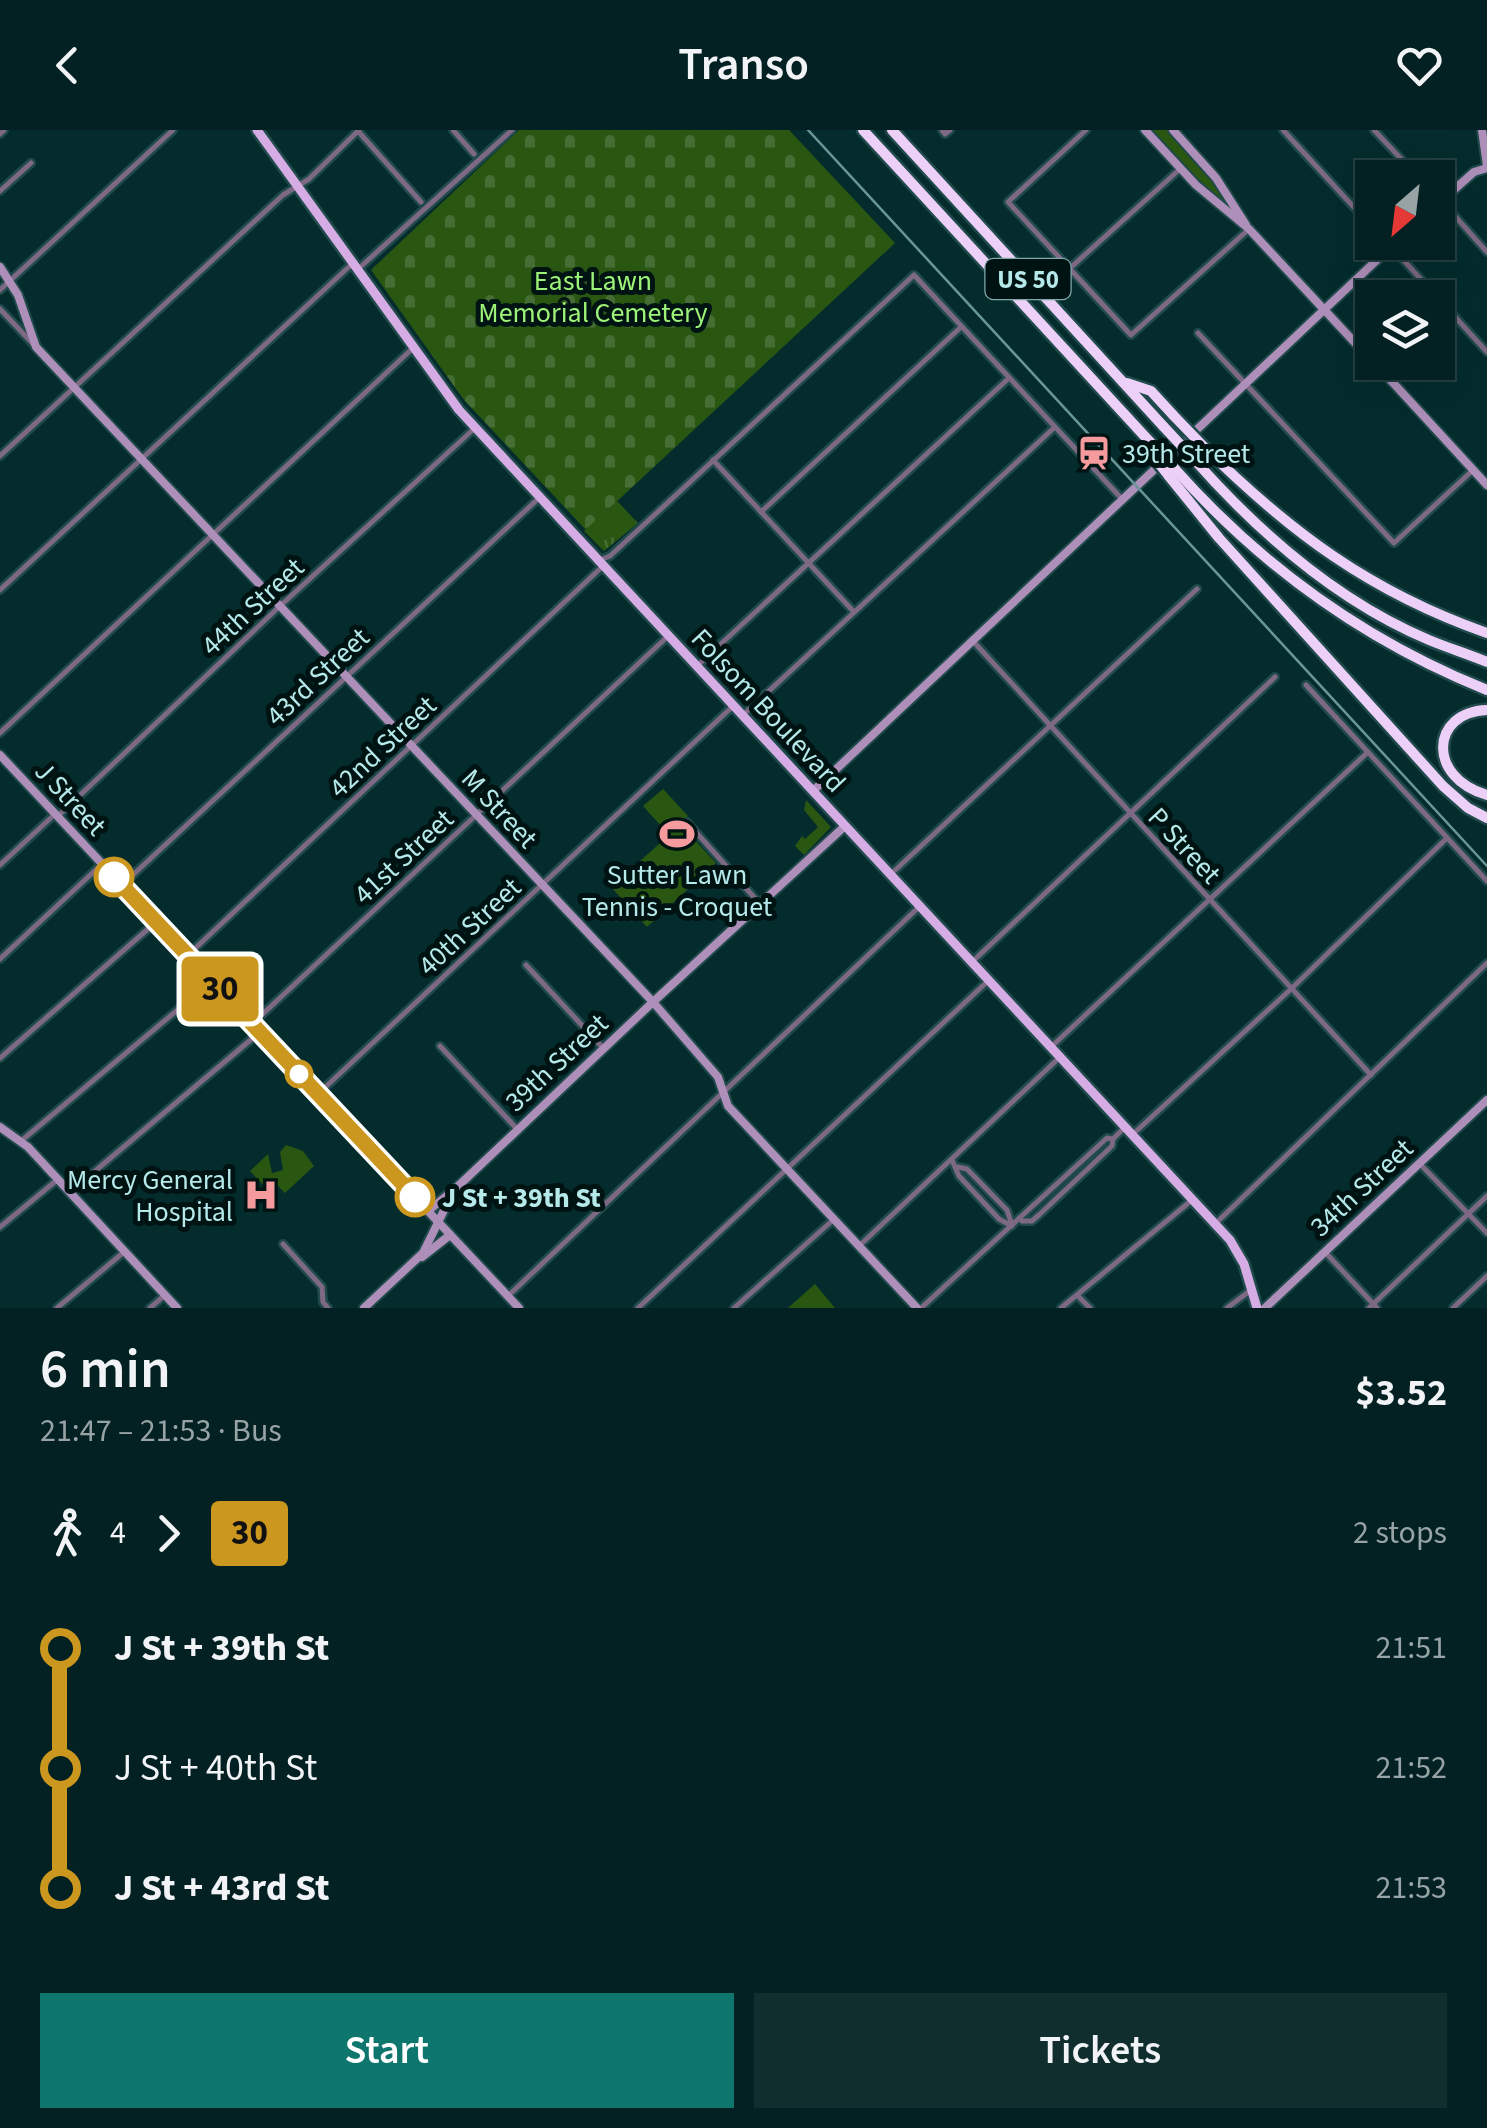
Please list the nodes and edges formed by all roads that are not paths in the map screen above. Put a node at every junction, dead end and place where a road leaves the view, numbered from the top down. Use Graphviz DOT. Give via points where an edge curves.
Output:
graph roads {
  1 [pos="173,130"];
  2 [pos="257,130"];
  3 [pos="358,130"];
  4 [pos="453,130"];
  5 [pos="512,130"];
  6 [pos="864,130"];
  7 [pos="892,130"];
  8 [pos="1086,130"];
  9 [pos="1145,130"];
  10 [pos="1172,130"];
  11 [pos="1283,130"];
  12 [pos="1374,130"];
  13 [pos="1482,130"];
  14 [pos="474,154"];
  15 [pos="1402,160"];
  16 [pos="31,162"];
  17 [pos="1487,167"];
  18 [pos="1180,168"];
  19 [pos="297,186"];
  20 [pos="1455,188"];
  21 [pos="0,191"];
  22 [pos="422,202"];
  23 [pos="1355,208"];
  24 [pos="1455,218"];
  25 [pos="1249,229"];
  26 [pos="1487,252"];
  27 [pos="1375,260"];
  28 [pos="1405,260"];
  29 [pos="0,266"];
  30 [pos="355,266"];
  31 [pos="1069,269"];
  32 [pos="11,280"];
  33 [pos="0,290"];
  34 [pos="0,309"];
  35 [pos="1325,310"];
  36 [pos="962,327"];
  37 [pos="1198,333"];
  38 [pos="1355,342"];
  39 [pos="36,347"];
  40 [pos="413,348"];
  41 [pos="1487,352"];
  42 [pos="1009,378"];
  43 [pos="1390,380"];
  44 [pos="1122,382"];
  45 [pos="1245,384"];
  46 [pos="74,388"];
  47 [pos="1055,427"];
  48 [pos="476,428"];
  49 [pos="0,456"];
  50 [pos="141,459"];
  51 [pos="713,460"];
  52 [pos="1473,470"];
  53 [pos="1172,472"];
  54 [pos="1487,485"];
  55 [pos="540,497"];
  56 [pos="1122,499"];
  57 [pos="761,512"];
  58 [pos="212,535"];
  59 [pos="602,563"];
  60 [pos="808,563"];
  61 [pos="1196,589"];
  62 [pos="0,590"];
  63 [pos="280,606"];
  64 [pos="854,612"];
  65 [pos="1487,632"];
  66 [pos="669,635"];
  67 [pos="972,640"];
  68 [pos="1487,662"];
  69 [pos="697,666"];
  70 [pos="345,676"];
  71 [pos="1275,678"];
  72 [pos="1306,685"];
  73 [pos="1487,690"];
  74 [pos="734,705"];
  75 [pos="1487,710"];
  76 [pos="743,714"];
  77 [pos="1050,726"];
  78 [pos="0,733"];
  79 [pos="411,746"];
  80 [pos="1368,752"];
  81 [pos="2,761"];
  82 [pos="813,791"];
  83 [pos="1487,795"];
  84 [pos="1129,814"];
  85 [pos="56,815"];
  86 [pos="476,815"];
  87 [pos="1487,818"];
  88 [pos="687,822"];
  89 [pos="846,826"];
  90 [pos="1447,838"];
  91 [pos="102,864"];
  92 [pos="0,865"];
  93 [pos="891,874"];
  94 [pos="1487,881"];
  95 [pos="122,885"];
  96 [pos="542,885"];
  97 [pos="1209,900"];
  98 [pos="760,904"];
  99 [pos="920,906"];
  100 [pos="156,921"];
  101 [pos="188,955"];
  102 [pos="0,959"];
  103 [pos="972,962"];
  104 [pos="1487,964"];
  105 [pos="526,965"];
  106 [pos="989,980"];
  107 [pos="212,981"];
  108 [pos="1291,988"];
  109 [pos="653,1002"];
  110 [pos="252,1024"];
  111 [pos="260,1032"];
  112 [pos="440,1046"];
  113 [pos="1052,1047"];
  114 [pos="604,1048"];
  115 [pos="1060,1057"];
  116 [pos="0,1058"];
  117 [pos="1371,1075"];
  118 [pos="724,1092"];
  119 [pos="318,1094"];
  120 [pos="1487,1100"];
  121 [pos="0,1127"];
  122 [pos="518,1129"];
  123 [pos="1128,1131"];
  124 [pos="1113,1139"];
  125 [pos="21,1141"];
  126 [pos="951,1159"];
  127 [pos="1420,1164"];
  128 [pos="1080,1166"];
  129 [pos="958,1167"];
  130 [pos="787,1168"];
  131 [pos="1086,1172"];
  132 [pos="57,1180"];
  133 [pos="454,1190"];
  134 [pos="69,1193"];
  135 [pos="1487,1196"];
  136 [pos="1192,1200"];
  137 [pos="428,1211"];
  138 [pos="1468,1214"];
  139 [pos="834,1219"];
  140 [pos="1019,1220"];
  141 [pos="438,1222"];
  142 [pos="1214,1224"];
  143 [pos="1012,1226"];
  144 [pos="0,1227"];
  145 [pos="1487,1233"];
  146 [pos="450,1234"];
  147 [pos="283,1244"];
  148 [pos="859,1246"];
  149 [pos="124,1252"];
  150 [pos="1324,1252"];
  151 [pos="418,1259"];
  152 [pos="1487,1276"];
  153 [pos="1251,1290"];
  154 [pos="1078,1295"];
  155 [pos="1278,1295"];
  156 [pos="166,1296"];
  157 [pos="508,1296"];
  158 [pos="1373,1307"];
  159 [pos="1455,1307"];
  160 [pos="57,1308"];
  161 [pos="150,1308"];
  162 [pos="177,1308"];
  163 [pos="328,1308"];
  164 [pos="364,1308"];
  165 [pos="519,1308"];
  166 [pos="638,1308"];
  167 [pos="734,1308"];
  168 [pos="919,1308"];
  169 [pos="1062,1308"];
  170 [pos="1090,1308"];
  171 [pos="1226,1308"];
  172 [pos="1256,1308"];
  173 [pos="1264,1308"];
  1 -- 32 [label="street"];
  2 -- 19 [label="main road, Folsom Boulevard"];
  3 -- 19 [label="street"];
  3 -- 22 [label="street"];
  4 -- 14 [label="street"];
  5 -- 30 [label="street"];
  6 -- 53 [label="highway, US 50, bridge"];
  7 -- 44 [label="highway, US 50"];
  8 -- 31 [label="street" via="1008,202"];
  9 -- 18 [label="street"];
  10 -- 25 [label="street" via="1216,178"];
  11 -- 23 [label="street"];
  12 -- 15 [label="street"];
  13 -- 17 [label="street"];
  16 -- 21 [label="street"];
  17 -- 20 [label="street"];
  18 -- 25 [label="street"];
  18 -- 31 [label="street"];
  19 -- 30 [label="main road, Folsom Boulevard"];
  19 -- 46 [label="street"];
  24 -- 26 [label="street"];
  25 -- 31 [label="street" via="1131,336"];
  25 -- 35 [label="street"];
  27 -- 35 [label="street"];
  28 -- 41 [label="street"];
  29 -- 32 [label="street, M Street"];
  30 -- 40 [label="main road, Folsom Boulevard"];
  30 -- 50 [label="street"];
  32 -- 33 [label="street"];
  32 -- 39 [label="street, M Street"];
  34 -- 39 [label="street, M Street"];
  35 -- 38 [label="street"];
  35 -- 45 [label="street"];
  36 -- 42 [label="street"];
  36 -- 51 [label="street, 42nd Street" via="914,274"];
  36 -- 57 [label="street"];
  37 -- 45 [label="street"];
  39 -- 46 [label="street, M Street"];
  40 -- 48 [label="main road, Folsom Boulevard"];
  40 -- 58 [label="street"];
  42 -- 47 [label="street"];
  42 -- 60 [label="street"];
  43 -- 52 [label="street"];
  44 -- 65 [label="highway, bridge" via="1151,391 1202,446 1343,565 1426,610"];
  44 -- 68 [label="highway, US 50, bridge" via="1264,532 1326,582 1430,640"];
  45 -- 52 [label="street" via="1394,543"];
  45 -- 56 [label="street"];
  46 -- 49 [label="street"];
  46 -- 50 [label="street, M Street"];
  47 -- 56 [label="street"];
  47 -- 64 [label="street"];
  48 -- 55 [label="main road, Folsom Boulevard"];
  48 -- 63 [label="street, 44th Street"];
  50 -- 58 [label="street, M Street"];
  50 -- 62 [label="street"];
  51 -- 57 [label="street"];
  51 -- 59 [label="street, 42nd Street"];
  52 -- 54 [label="street"];
  53 -- 73 [label="highway" via="1309,594 1424,663"];
  53 -- 87 [label="highway" via="1220,538 1442,786"];
  55 -- 59 [label="main road, Folsom Boulevard"];
  55 -- 70 [label="street, 43rd Street"];
  56 -- 67 [label="street"];
  57 -- 60 [label="street"];
  58 -- 63 [label="street, M Street"];
  58 -- 78 [label="street"];
  59 -- 66 [label="main road, Folsom Boulevard"];
  59 -- 79 [label="street, 42nd Street"];
  60 -- 64 [label="street"];
  60 -- 69 [label="street"];
  61 -- 77 [label="street"];
  63 -- 70 [label="street, M Street"];
  63 -- 85 [label="street, 44th Street"];
  64 -- 76 [label="street"];
  66 -- 69 [label="main road, Folsom Boulevard"];
  66 -- 86 [label="street, 41st Street"];
  67 -- 77 [label="street, P Street"];
  67 -- 82 [label="street"];
  69 -- 74 [label="main road, Folsom Boulevard"];
  70 -- 79 [label="street, M Street"];
  70 -- 95 [label="street, 43rd Street"];
  71 -- 84 [label="street"];
  72 -- 80 [label="street"];
  74 -- 76 [label="main road, Folsom Boulevard"];
  74 -- 96 [label="street, 40th Street"];
  75 -- 83 [label="highway" via="1456,722 1443,750 1454,779"];
  76 -- 82 [label="main road, Folsom Boulevard"];
  77 -- 84 [label="street, P Street"];
  77 -- 93 [label="street"];
  79 -- 86 [label="street, M Street"];
  79 -- 101 [label="street, 42nd Street"];
  80 -- 90 [label="street"];
  80 -- 97 [label="street"];
  81 -- 85 [label="street, J Street"];
  82 -- 89 [label="main road, Folsom Boulevard"];
  84 -- 97 [label="street, P Street"];
  84 -- 103 [label="street"];
  85 -- 91 [label="street, J Street"];
  85 -- 92 [label="street, 44th Street"];
  86 -- 96 [label="street, M Street"];
  86 -- 110 [label="street, 41st Street"];
  88 -- 98 [label="street"];
  89 -- 93 [label="main road, Folsom Boulevard"];
  89 -- 98 [label="street, 39th Street"];
  90 -- 94 [label="street"];
  90 -- 108 [label="street"];
  91 -- 95 [label="street, J Street"];
  91 -- 102 [label="street"];
  93 -- 99 [label="main road, Folsom Boulevard"];
  95 -- 100 [label="street, J Street"];
  96 -- 109 [label="street, M Street"];
  96 -- 119 [label="street, 40th Street"];
  97 -- 108 [label="street, P Street"];
  97 -- 113 [label="street"];
  98 -- 109 [label="street, 39th Street"];
  99 -- 103 [label="main road, Folsom Boulevard"];
  99 -- 118 [label="street"];
  100 -- 101 [label="street, J Street"];
  100 -- 116 [label="street"];
  101 -- 107 [label="street, J Street"];
  103 -- 106 [label="main road, Folsom Boulevard"];
  104 -- 117 [label="street"];
  105 -- 114 [label="street"];
  106 -- 113 [label="main road, Folsom Boulevard"];
  106 -- 130 [label="street"];
  107 -- 110 [label="street, J Street"];
  107 -- 125 [label="street"];
  108 -- 117 [label="street, P Street"];
  108 -- 123 [label="street"];
  109 -- 114 [label="street, 39th Street"];
  109 -- 118 [label="street, M Street"];
  110 -- 111 [label="street, J Street"];
  111 -- 119 [label="street, J Street"];
  111 -- 134 [label="street"];
  112 -- 122 [label="street"];
  113 -- 115 [label="main road, Folsom Boulevard"];
  114 -- 122 [label="street, 39th Street"];
  115 -- 123 [label="main road, Folsom Boulevard"];
  115 -- 126 [label="street"];
  117 -- 142 [label="street"];
  118 -- 130 [label="street, M Street" via="728,1106"];
  118 -- 157 [label="street"];
  119 -- 137 [label="street, J Street"];
  120 -- 127 [label="street, 34th Street"];
  121 -- 125 [label="street"];
  122 -- 133 [label="street, 39th Street"];
  123 -- 124 [label="street"];
  123 -- 136 [label="main road, Folsom Boulevard"];
  124 -- 128 [label="street"];
  124 -- 131 [label="street"];
  125 -- 132 [label="street"];
  126 -- 129 [label="street"];
  126 -- 148 [label="street"];
  127 -- 138 [label="street"];
  127 -- 150 [label="street, 34th Street"];
  128 -- 131 [label="street"];
  128 -- 140 [label="street"];
  129 -- 143 [label="street"];
  129 -- 143 [label="street" via="1007,1210"];
  130 -- 139 [label="street, M Street"];
  130 -- 166 [label="street"];
  131 -- 140 [label="street" via="1032,1221"];
  132 -- 134 [label="street"];
  132 -- 144 [label="street"];
  133 -- 137 [label="street"];
  133 -- 141 [label="street, 39th Street"];
  134 -- 149 [label="street"];
  135 -- 138 [label="street"];
  136 -- 142 [label="main road, Folsom Boulevard"];
  136 -- 154 [label="street"];
  137 -- 141 [label="street, J Street"];
  138 -- 145 [label="street"];
  138 -- 158 [label="street"];
  139 -- 148 [label="street, M Street"];
  139 -- 167 [label="street"];
  140 -- 143 [label="street"];
  141 -- 146 [label="street, J Street"];
  141 -- 151 [label="street, 39th Street"];
  142 -- 153 [label="main road, Folsom Boulevard" via="1238,1251"];
  143 -- 168 [label="street"];
  146 -- 151 [label="street"];
  146 -- 157 [label="street, J Street"];
  147 -- 163 [label="street" via="322,1286"];
  148 -- 168 [label="street, M Street"];
  149 -- 156 [label="street"];
  149 -- 160 [label="street"];
  150 -- 155 [label="street, 34th Street"];
  150 -- 158 [label="street"];
  151 -- 164 [label="street, 39th Street"];
  152 -- 159 [label="street"];
  153 -- 155 [label="street"];
  153 -- 171 [label="street"];
  153 -- 172 [label="main road, Folsom Boulevard"];
  154 -- 169 [label="street"];
  154 -- 170 [label="street"];
  155 -- 173 [label="street, 34th Street"];
  156 -- 161 [label="street"];
  156 -- 162 [label="street"];
  157 -- 165 [label="street, J Street"];
}
